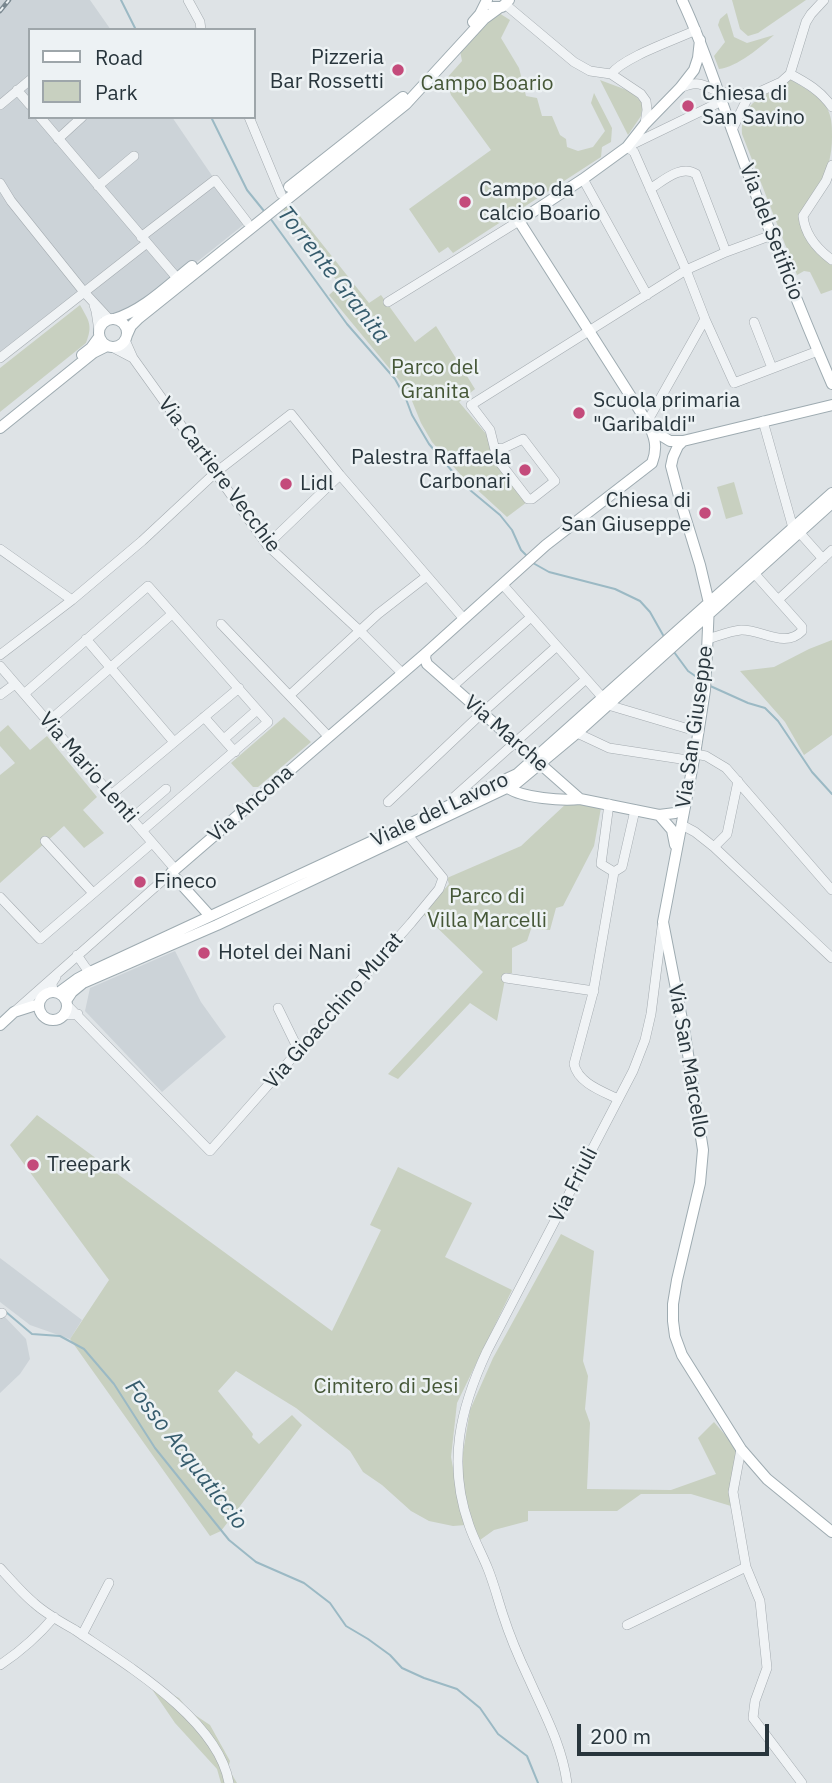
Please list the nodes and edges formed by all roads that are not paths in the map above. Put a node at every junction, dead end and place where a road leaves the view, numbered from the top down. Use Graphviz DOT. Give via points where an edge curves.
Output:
graph roads {
  1 [pos="188,0"];
  2 [pos="487,0"];
  3 [pos="682,0"];
  4 [pos="824,0"];
  5 [pos="504,4"];
  6 [pos="201,28"];
  7 [pos="698,35"];
  8 [pos="611,74"];
  9 [pos="790,74"];
  10 [pos="28,82"];
  11 [pos="680,88"];
  12 [pos="17,90"];
  13 [pos="759,93"];
  14 [pos="720,96"];
  15 [pos="28,103"];
  16 [pos="0,105"];
  17 [pos="832,107"];
  18 [pos="42,119"];
  19 [pos="80,119"];
  20 [pos="250,119"];
  21 [pos="645,124"];
  22 [pos="732,130"];
  23 [pos="58,139"];
  24 [pos="627,147"];
  25 [pos="134,156"];
  26 [pos="832,165"];
  27 [pos="583,179"];
  28 [pos="0,183"];
  29 [pos="98,186"];
  30 [pos="650,189"];
  31 [pos="278,199"];
  32 [pos="253,220"];
  33 [pos="519,221"];
  34 [pos="772,235"];
  35 [pos="144,240"];
  36 [pos="726,252"];
  37 [pos="832,260"];
  38 [pos="686,270"];
  39 [pos="177,278"];
  40 [pos="84,292"];
  41 [pos="647,295"];
  42 [pos="388,302"];
  43 [pos="93,303"];
  44 [pos="112,319"];
  45 [pos="705,319"];
  46 [pos="754,322"];
  47 [pos="590,332"];
  48 [pos="126,338"];
  49 [pos="104,340"];
  50 [pos="818,351"];
  51 [pos="0,358"];
  52 [pos="133,358"];
  53 [pos="772,368"];
  54 [pos="832,384"];
  55 [pos="831,404"];
  56 [pos="0,419"];
  57 [pos="763,421"];
  58 [pos="649,426"];
  59 [pos="0,428"];
  60 [pos="684,441"];
  61 [pos="495,449"];
  62 [pos="652,463"];
  63 [pos="671,466"];
  64 [pos="215,473"];
  65 [pos="340,475"];
  66 [pos="832,493"];
  67 [pos="832,503"];
  68 [pos="796,530"];
  69 [pos="267,545"];
  70 [pos="0,549"];
  71 [pos="832,550"];
  72 [pos="823,559"];
  73 [pos="754,573"];
  74 [pos="427,576"];
  75 [pos="503,584"];
  76 [pos="72,600"];
  77 [pos="778,600"];
  78 [pos="708,609"];
  79 [pos="172,614"];
  80 [pos="531,617"];
  81 [pos="464,619"];
  82 [pos="221,624"];
  83 [pos="360,632"];
  84 [pos="86,639"];
  85 [pos="708,639"];
  86 [pos="557,646"];
  87 [pos="426,653"];
  88 [pos="0,655"];
  89 [pos="0,666"];
  90 [pos="110,668"];
  91 [pos="432,669"];
  92 [pos="402,673"];
  93 [pos="586,679"];
  94 [pos="15,684"];
  95 [pos="452,687"];
  96 [pos="239,688"];
  97 [pos="24,694"];
  98 [pos="0,695"];
  99 [pos="290,695"];
  100 [pos="605,701"];
  101 [pos="257,710"];
  102 [pos="482,713"];
  103 [pos="204,717"];
  104 [pos="48,722"];
  105 [pos="699,732"];
  106 [pos="577,733"];
  107 [pos="328,736"];
  108 [pos="224,739"];
  109 [pos="174,742"];
  110 [pos="514,742"];
  111 [pos="235,752"];
  112 [pos="695,757"];
  113 [pos="537,762"];
  114 [pos="738,781"];
  115 [pos="508,788"];
  116 [pos="166,789"];
  117 [pos="111,795"];
  118 [pos="580,799"];
  119 [pos="388,803"];
  120 [pos="609,804"];
  121 [pos="451,806"];
  122 [pos="685,807"];
  123 [pos="635,810"];
  124 [pos="131,819"];
  125 [pos="663,819"];
  126 [pos="682,825"];
  127 [pos="142,831"];
  128 [pos="407,834"];
  129 [pos="45,841"];
  130 [pos="152,843"];
  131 [pos="714,847"];
  132 [pos="676,851"];
  133 [pos="173,871"];
  134 [pos="614,872"];
  135 [pos="832,890"];
  136 [pos="93,893"];
  137 [pos="0,897"];
  138 [pos="210,916"];
  139 [pos="663,922"];
  140 [pos="831,954"];
  141 [pos="77,955"];
  142 [pos="671,962"];
  143 [pos="58,972"];
  144 [pos="90,972"];
  145 [pos="657,974"];
  146 [pos="506,978"];
  147 [pos="594,991"];
  148 [pos="61,1001"];
  149 [pos="40,1008"];
  150 [pos="278,1008"];
  151 [pos="14,1012"];
  152 [pos="1,1024"];
  153 [pos="299,1051"];
  154 [pos="618,1099"];
  155 [pos="741,1449"];
  156 [pos="832,1532"];
  157 [pos="746,1567"];
  158 [pos="0,1568"];
  159 [pos="109,1583"];
  160 [pos="54,1617"];
  161 [pos="627,1625"];
  162 [pos="82,1635"];
  163 [pos="0,1665"];
  164 [pos="229,1783"];
  165 [pos="566,1783"];
  166 [pos="802,1783"];
  1 -- 6 [label="street"];
  2 -- 5 [label="main road" via="491,6"];
  2 -- 31 [label="main road" via="480,15 400,99"];
  3 -- 7 [label="main road, Via del Setificio"];
  4 -- 9 [label="street" via="806,22"];
  5 -- 8 [label="street" via="574,62 590,71"];
  5 -- 31 [label="main road" via="484,19 405,104"];
  7 -- 8 [label="street" via="617,67"];
  7 -- 11 [label="main road" via="696,64"];
  7 -- 14 [label="main road, Via del Setificio"];
  8 -- 21 [label="street" via="641,94 646,102"];
  9 -- 13 [label="street"];
  9 -- 17 [label="street" via="813,87"];
  10 -- 12 [label="street"];
  11 -- 14 [label="street" via="699,83"];
  11 -- 21 [label="main road"];
  12 -- 15 [label="street"];
  12 -- 16 [label="street"];
  13 -- 14 [label="street"];
  13 -- 22 [label="street" via="748,97"];
  14 -- 22 [label="main road, Via del Setificio"];
  14 -- 24 [label="street"];
  18 -- 23 [label="street"];
  19 -- 23 [label="street"];
  20 -- 31 [label="street"];
  21 -- 24 [label="main road"];
  22 -- 34 [label="main road, Via del Setificio"];
  23 -- 29 [label="street"];
  24 -- 27 [label="main road"];
  24 -- 30 [label="street" via="634,152"];
  25 -- 29 [label="street"];
  26 -- 37 [label="street" via="803,216 808,235"];
  27 -- 33 [label="main road"];
  27 -- 41 [label="street"];
  28 -- 40 [label="street"];
  29 -- 35 [label="street"];
  30 -- 36 [label="street" via="683,169 696,174"];
  30 -- 38 [label="street"];
  31 -- 32 [label="main road"];
  32 -- 35 [label="street" via="215,180"];
  32 -- 39 [label="main road"];
  32 -- 48 [label="main road" via="139,318"];
  33 -- 42 [label="street"];
  33 -- 47 [label="main road"];
  34 -- 36 [label="street"];
  34 -- 50 [label="main road, Via del Setificio"];
  35 -- 39 [label="street"];
  35 -- 40 [label="street"];
  36 -- 38 [label="street"];
  38 -- 41 [label="street"];
  38 -- 45 [label="street"];
  39 -- 44 [label="main road" via="127,316"];
  40 -- 43 [label="street"];
  40 -- 51 [label="street"];
  41 -- 47 [label="street"];
  43 -- 44 [label="street"];
  43 -- 49 [label="street"];
  44 -- 48 [label="main road" via="125,326"];
  44 -- 49 [label="main road" via="102,324"];
  45 -- 53 [label="street" via="734,383"];
  45 -- 58 [label="street"];
  46 -- 53 [label="street"];
  47 -- 58 [label="main road"];
  47 -- 61 [label="street" via="471,405 490,430"];
  48 -- 49 [label="main road" via="120,346"];
  48 -- 52 [label="street, Via Cartiere Vecchie"];
  49 -- 52 [label="street, Via Cartiere Vecchie"];
  49 -- 56 [label="main road"];
  49 -- 59 [label="main road"];
  50 -- 53 [label="street"];
  50 -- 54 [label="main road, Via del Setificio"];
  52 -- 64 [label="street, Via Cartiere Vecchie"];
  55 -- 57 [label="main road"];
  57 -- 60 [label="main road"];
  57 -- 68 [label="street"];
  58 -- 60 [label="main road" via="670,441"];
  58 -- 62 [label="main road" via="656,443"];
  60 -- 63 [label="main road"];
  61 -- 61 [label="street" via="527,499 555,481 523,439"];
  62 -- 63 [label="main road"];
  62 -- 75 [label="main road, Via Ancona"];
  63 -- 78 [label="main road, Via San Giuseppe" via="701,565"];
  64 -- 65 [label="street" via="291,414"];
  64 -- 69 [label="street, Via Cartiere Vecchie"];
  64 -- 76 [label="street"];
  65 -- 69 [label="street"];
  65 -- 74 [label="street"];
  66 -- 68 [label="main road, Viale del Lavoro"];
  67 -- 68 [label="main road, Viale del Lavoro"];
  68 -- 72 [label="street"];
  68 -- 73 [label="main road, Viale del Lavoro"];
  68 -- 78 [label="main road, Viale del Lavoro"];
  69 -- 83 [label="street, Via Cartiere Vecchie"];
  70 -- 76 [label="street"];
  71 -- 72 [label="street"];
  72 -- 77 [label="street"];
  73 -- 77 [label="street"];
  73 -- 78 [label="main road, Viale del Lavoro"];
  74 -- 81 [label="street"];
  74 -- 83 [label="street"];
  75 -- 80 [label="street"];
  75 -- 81 [label="main road, Via Ancona"];
  76 -- 88 [label="street"];
  77 -- 85 [label="street" via="802,627 797,636 781,638 739,630"];
  78 -- 85 [label="main road, Via San Giuseppe"];
  78 -- 100 [label="main road, Viale del Lavoro"];
  79 -- 84 [label="street" via="148,586"];
  79 -- 90 [label="street"];
  79 -- 96 [label="street"];
  80 -- 86 [label="street"];
  80 -- 95 [label="street"];
  81 -- 87 [label="main road, Via Ancona"];
  82 -- 99 [label="street"];
  83 -- 92 [label="street, Via Cartiere Vecchie"];
  83 -- 99 [label="street"];
  84 -- 90 [label="street"];
  84 -- 97 [label="street"];
  85 -- 105 [label="main road, Via San Giuseppe"];
  86 -- 93 [label="street"];
  86 -- 102 [label="street"];
  87 -- 91 [label="main road, Via Marche" via="425,661"];
  87 -- 92 [label="main road, Via Ancona"];
  89 -- 94 [label="street, Via Mario Lenti"];
  90 -- 104 [label="street"];
  90 -- 109 [label="street"];
  91 -- 92 [label="main road"];
  91 -- 95 [label="main road, Via Marche"];
  92 -- 107 [label="main road, Via Ancona"];
  93 -- 100 [label="street"];
  93 -- 110 [label="street"];
  94 -- 97 [label="street, Via Mario Lenti"];
  94 -- 98 [label="street"];
  95 -- 102 [label="main road, Via Marche"];
  96 -- 101 [label="street"];
  96 -- 103 [label="street"];
  97 -- 104 [label="street, Via Mario Lenti"];
  99 -- 107 [label="street"];
  100 -- 105 [label="street"];
  100 -- 106 [label="main road, Viale del Lavoro"];
  100 -- 113 [label="main road, Viale del Lavoro"];
  101 -- 108 [label="street"];
  101 -- 111 [label="street" via="268,722"];
  102 -- 110 [label="main road, Via Marche"];
  102 -- 119 [label="street"];
  103 -- 108 [label="street"];
  103 -- 109 [label="street"];
  104 -- 117 [label="street, Via Mario Lenti"];
  105 -- 112 [label="main road, Via San Giuseppe"];
  106 -- 112 [label="street" via="609,748"];
  106 -- 113 [label="main road, Viale del Lavoro"];
  107 -- 133 [label="main road, Via Ancona"];
  108 -- 111 [label="street"];
  109 -- 117 [label="street"];
  110 -- 113 [label="main road, Via Marche"];
  110 -- 121 [label="street" via="453,798"];
  111 -- 127 [label="street"];
  112 -- 114 [label="street" via="706,756"];
  112 -- 122 [label="main road, Via San Giuseppe"];
  113 -- 115 [label="main road, Viale del Lavoro" via="529,774"];
  113 -- 118 [label="main road, Via Marche"];
  113 -- 121 [label="main road, Viale del Lavoro"];
  114 -- 131 [label="street" via="727,834"];
  114 -- 135 [label="street"];
  115 -- 118 [label="main road, Via Marche" via="520,794"];
  115 -- 128 [label="main road, Viale del Lavoro"];
  116 -- 124 [label="street"];
  117 -- 124 [label="street, Via Mario Lenti"];
  118 -- 120 [label="main road, Via Marche"];
  120 -- 123 [label="main road, Via Marche"];
  120 -- 134 [label="street" via="601,864"];
  121 -- 138 [label="main road, Viale del Lavoro"];
  122 -- 125 [label="main road"];
  122 -- 126 [label="main road, Via San Giuseppe"];
  123 -- 125 [label="main road, Via Marche"];
  123 -- 134 [label="street" via="622,867"];
  124 -- 127 [label="street, Via Mario Lenti"];
  125 -- 126 [label="main road, Via Marche"];
  125 -- 132 [label="main road"];
  126 -- 131 [label="street"];
  126 -- 132 [label="main road, Via San Marcello"];
  127 -- 130 [label="street, Via Mario Lenti"];
  128 -- 148 [label="main road, Viale del Lavoro" via="83,984"];
  128 -- 153 [label="street, Via Gioacchino Murat" via="443,878 439,889"];
  129 -- 136 [label="street"];
  130 -- 133 [label="street, Via Mario Lenti"];
  130 -- 136 [label="street"];
  131 -- 140 [label="street"];
  132 -- 139 [label="main road, Via San Marcello"];
  133 -- 138 [label="main road, Via Mario Lenti"];
  133 -- 141 [label="street, Via Ancona"];
  134 -- 147 [label="street"];
  136 -- 137 [label="street" via="40,939"];
  138 -- 144 [label="main road, Viale del Lavoro"];
  139 -- 142 [label="main road, Via San Marcello"];
  139 -- 145 [label="street, Via Friuli"];
  141 -- 143 [label="street, Via Ancona"];
  141 -- 144 [label="street"];
  142 -- 145 [label="street"];
  142 -- 155 [label="main road, Via San Marcello" via="703,1150 673,1321 682,1355"];
  143 -- 148 [label="street" via="52,984"];
  143 -- 151 [label="street, Via Ancona"];
  144 -- 148 [label="main road, Viale del Lavoro" via="71,982"];
  145 -- 154 [label="street, Via Friuli" via="645,1040"];
  146 -- 147 [label="street"];
  147 -- 154 [label="street" via="575,1070"];
  148 -- 149 [label="main road, Viale del Lavoro" via="45,995"];
  148 -- 149 [label="main road, Viale del Lavoro" via="60,1018 47,1018"];
  148 -- 153 [label="street, Via Gioacchino Murat" via="210,1151"];
  149 -- 151 [label="main road, Via Ancona"];
  149 -- 152 [label="main road, Viale del Lavoro"];
  150 -- 153 [label="street"];
  151 -- 152 [label="main road, Via Ancona"];
  154 -- 165 [label="street, Via Friuli" via="487,1351 472,1383 458,1440 460,1495 469,1525 516,1650 557,1741"];
  155 -- 156 [label="main road, Via San Marcello" via="766,1479"];
  155 -- 157 [label="street" via="733,1492"];
  157 -- 161 [label="street"];
  157 -- 166 [label="street" via="760,1601 767,1668 753,1718"];
  158 -- 160 [label="street"];
  159 -- 162 [label="street"];
  160 -- 162 [label="street"];
  160 -- 163 [label="street" via="35,1639"];
  162 -- 164 [label="street" via="176,1703 199,1726 218,1753"];
}
